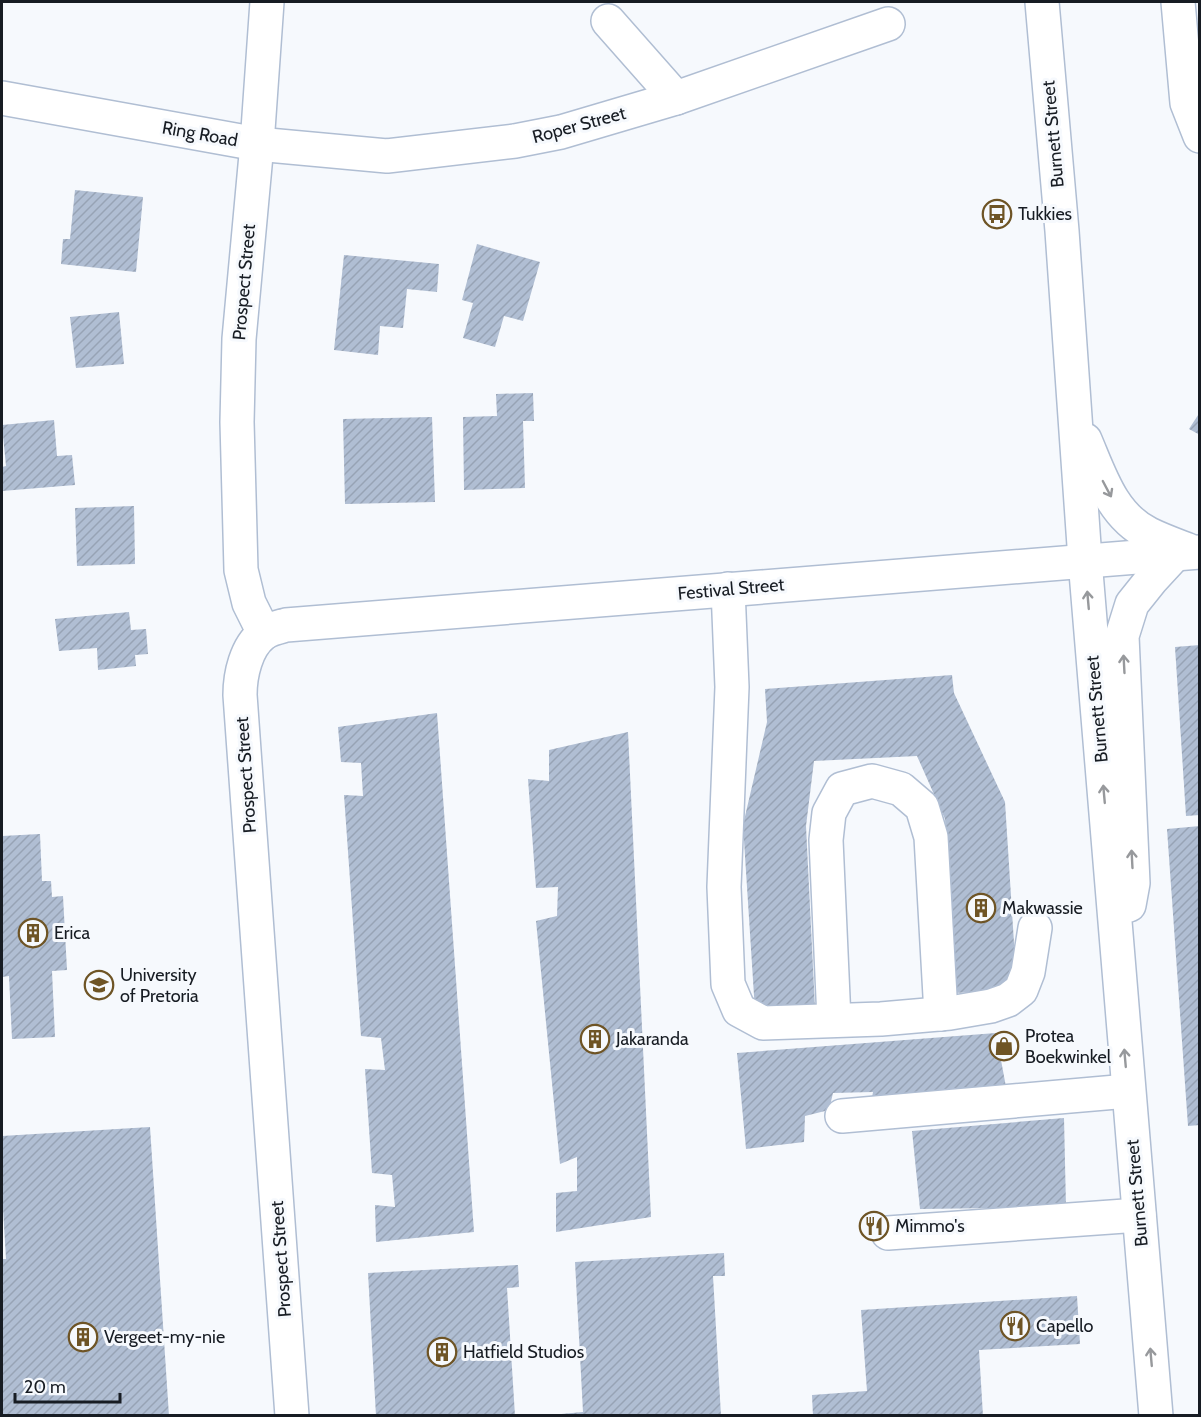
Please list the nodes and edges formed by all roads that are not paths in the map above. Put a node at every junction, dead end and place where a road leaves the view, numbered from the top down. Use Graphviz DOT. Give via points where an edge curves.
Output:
graph roads {
  1 [pos="267,2"];
  2 [pos="1042,2"];
  3 [pos="1178,2"];
  4 [pos="608,21"];
  5 [pos="888,24"];
  6 [pos="2,98"];
  7 [pos="676,98"];
  8 [pos="1200,136"];
  9 [pos="257,144"];
  10 [pos="1075,417"];
  11 [pos="1190,553"];
  12 [pos="1085,560"];
  13 [pos="728,589"];
  14 [pos="264,633"];
  15 [pos="1035,928"];
  16 [pos="1117,957"];
  17 [pos="941,1014"];
  18 [pos="834,1020"];
  19 [pos="1128,1091"];
  20 [pos="842,1116"];
  21 [pos="1139,1215"];
  22 [pos="888,1233"];
  23 [pos="292,1416"];
  24 [pos="1156,1416"];
  1 -- 9 [label="street, Ring Road"];
  2 -- 10 [label="street, Burnett Street"];
  3 -- 8 [label="street" via="1186,103"];
  4 -- 7 [label="street"];
  5 -- 7 [label="street, Roper Street"];
  6 -- 9 [label="street, Ring Road"];
  7 -- 9 [label="street, Roper Street" via="561,132 432,152 387,156"];
  9 -- 14 [label="street, Prospect Street" via="239,339 237,422 241,570 249,603"];
  10 -- 11 [label="street, one-way" via="1107,492 1125,516 1147,533"];
  10 -- 12 [label="street, Burnett Street"];
  11 -- 12 [label="street, Festival Street"];
  16 -- 11 [label="street, one-way" via="1133,883 1122,636 1132,604 1152,579"];
  12 -- 13 [label="street, Festival Street"];
  16 -- 12 [label="street, Burnett Street, one-way"];
  13 -- 14 [label="street, Festival Street" via="286,625"];
  13 -- 18 [label="street" via="732,687 724,887 728,984 739,1010 763,1023"];
  14 -- 23 [label="street, Prospect Street" via="252,646 240,695"];
  15 -- 17 [label="street" via="1021,990 991,1006"];
  19 -- 16 [label="street, Burnett Street, one-way"];
  17 -- 18 [label="street"];
  17 -- 18 [label="street" via="932,837 922,807 901,789 873,781 842,789 829,813 826,840"];
  19 -- 20 [label="street"];
  19 -- 21 [label="street, Burnett Street"];
  21 -- 22 [label="street"];
  24 -- 21 [label="street, Burnett Street, one-way"];
}
